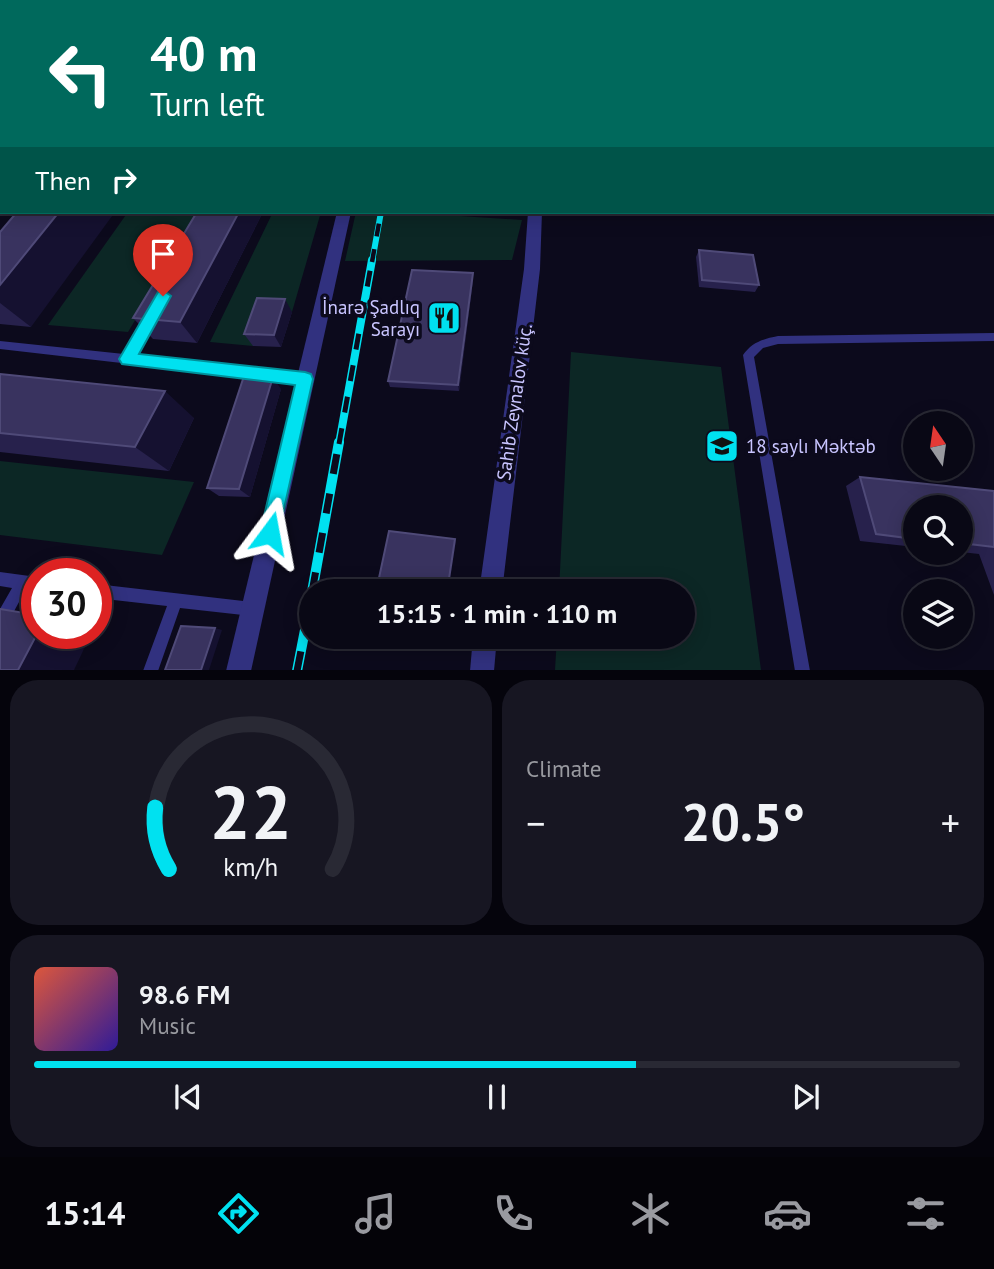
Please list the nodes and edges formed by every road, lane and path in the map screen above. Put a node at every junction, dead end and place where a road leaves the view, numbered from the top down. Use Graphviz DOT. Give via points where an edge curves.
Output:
graph roads {
  1 [pos="344,214"];
  2 [pos="535,214"];
  3 [pos="160,303"];
  4 [pos="994,337"];
  5 [pos="0,345"];
  6 [pos="127,359"];
  7 [pos="305,379"];
  8 [pos="0,579"];
  9 [pos="492,579"];
  10 [pos="21,582"];
  11 [pos="112,593"];
  12 [pos="21,595"];
  13 [pos="176,600"];
  14 [pos="252,609"];
  15 [pos="0,623"];
  16 [pos="484,649"];
  17 [pos="150,670"];
  18 [pos="238,670"];
  19 [pos="482,670"];
  20 [pos="803,670"];
  1 -- 7 [label="street"];
  2 -- 9 [label="street, Sahib Zeynalov küç."];
  3 -- 6 [label="lane"];
  4 -- 20 [label="lane" via="778,340 760,344 748,355"];
  5 -- 6 [label="lane"];
  6 -- 7 [label="lane"];
  7 -- 14 [label="street"];
  8 -- 10 [label="lane"];
  11 -- 13 [label="lane"];
  12 -- 15 [label="lane"];
  13 -- 14 [label="lane"];
  13 -- 17 [label="lane"];
  14 -- 18 [label="street"];
  16 -- 19 [label="street"];
}
